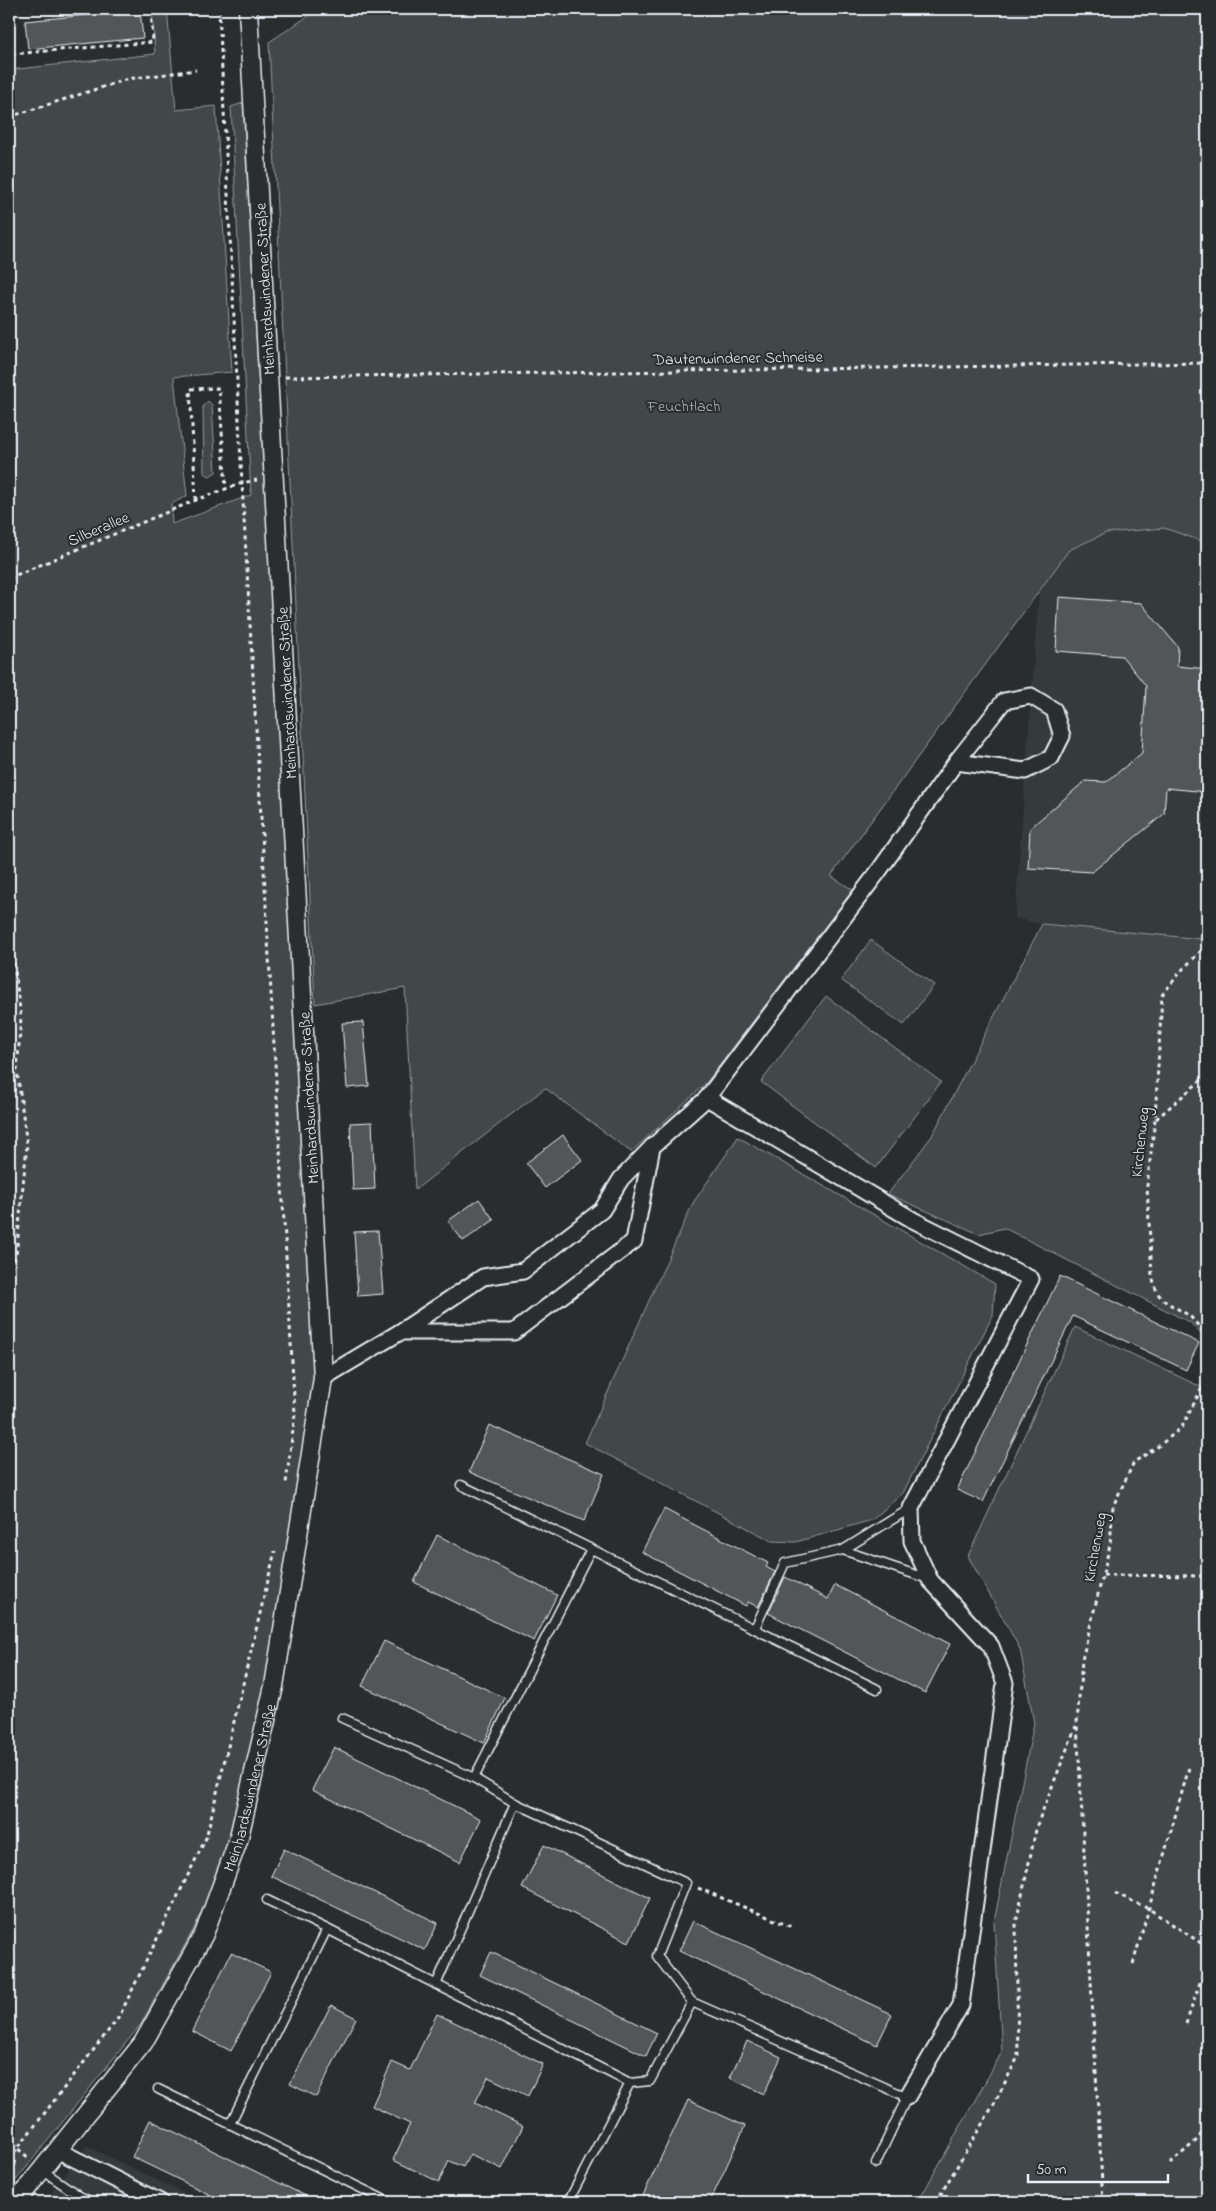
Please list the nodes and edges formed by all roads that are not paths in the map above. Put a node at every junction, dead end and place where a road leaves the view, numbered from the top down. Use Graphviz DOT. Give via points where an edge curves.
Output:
graph roads {
  1 [pos="248,9"];
  2 [pos="956,762"];
  3 [pos="707,1098"];
  4 [pos="652,1147"];
  5 [pos="400,1332"];
  6 [pos="323,1378"];
  7 [pos="462,1485"];
  8 [pos="911,1508"];
  9 [pos="591,1549"];
  10 [pos="843,1550"];
  11 [pos="930,1580"];
  12 [pos="755,1628"];
  13 [pos="877,1689"];
  14 [pos="342,1718"];
  15 [pos="474,1778"];
  16 [pos="515,1803"];
  17 [pos="267,1900"];
  18 [pos="327,1929"];
  19 [pos="436,1985"];
  20 [pos="692,2002"];
  21 [pos="630,2083"];
  22 [pos="158,2090"];
  23 [pos="907,2097"];
  24 [pos="230,2124"];
  25 [pos="57,2150"];
  26 [pos="876,2163"];
  27 [pos="42,2170"];
  28 [pos="80,2200"];
  29 [pos="16,2202"];
  30 [pos="92,2202"];
  31 [pos="160,2202"];
  32 [pos="390,2202"];
  33 [pos="568,2202"];
  1 -- 6 [label="street, Meinhardswindener Straße"];
  2 -- 2 [label="street" via="1025,771 1051,758 1062,736 1054,710 1031,696 1004,701"];
  2 -- 3 [label="street" via="878,872"];
  3 -- 4 [label="street"];
  3 -- 8 [label="street" via="913,1220 1031,1279"];
  4 -- 5 [label="street" via="621,1179 602,1210 523,1270 483,1277"];
  4 -- 5 [label="street" via="634,1241 514,1332"];
  5 -- 6 [label="street"];
  6 -- 25 [label="street, Meinhardswindener Straße" via="274,1686 238,1841 204,1934 143,2043"];
  7 -- 9 [label="lane"];
  8 -- 10 [label="lane"];
  8 -- 11 [label="street" via="912,1542"];
  9 -- 12 [label="lane"];
  9 -- 15 [label="lane"];
  10 -- 11 [label="lane"];
  10 -- 12 [label="lane" via="785,1562"];
  11 -- 23 [label="street" via="991,1646 1005,1683 961,2006"];
  12 -- 13 [label="lane"];
  14 -- 15 [label="lane"];
  15 -- 16 [label="lane"];
  16 -- 19 [label="lane"];
  16 -- 20 [label="lane" via="686,1883 657,1956"];
  17 -- 18 [label="lane"];
  18 -- 19 [label="lane"];
  18 -- 24 [label="lane"];
  19 -- 21 [label="lane"];
  20 -- 21 [label="lane" via="650,2081"];
  20 -- 23 [label="lane"];
  21 -- 33 [label="lane"];
  22 -- 24 [label="lane"];
  23 -- 26 [label="lane"];
  24 -- 32 [label="lane"];
  25 -- 27 [label="street, Meinhardswindener Straße"];
  25 -- 31 [label="street"];
  27 -- 28 [label="lane"];
  27 -- 29 [label="street, Meinhardswindener Straße"];
  28 -- 30 [label="lane"];
}
